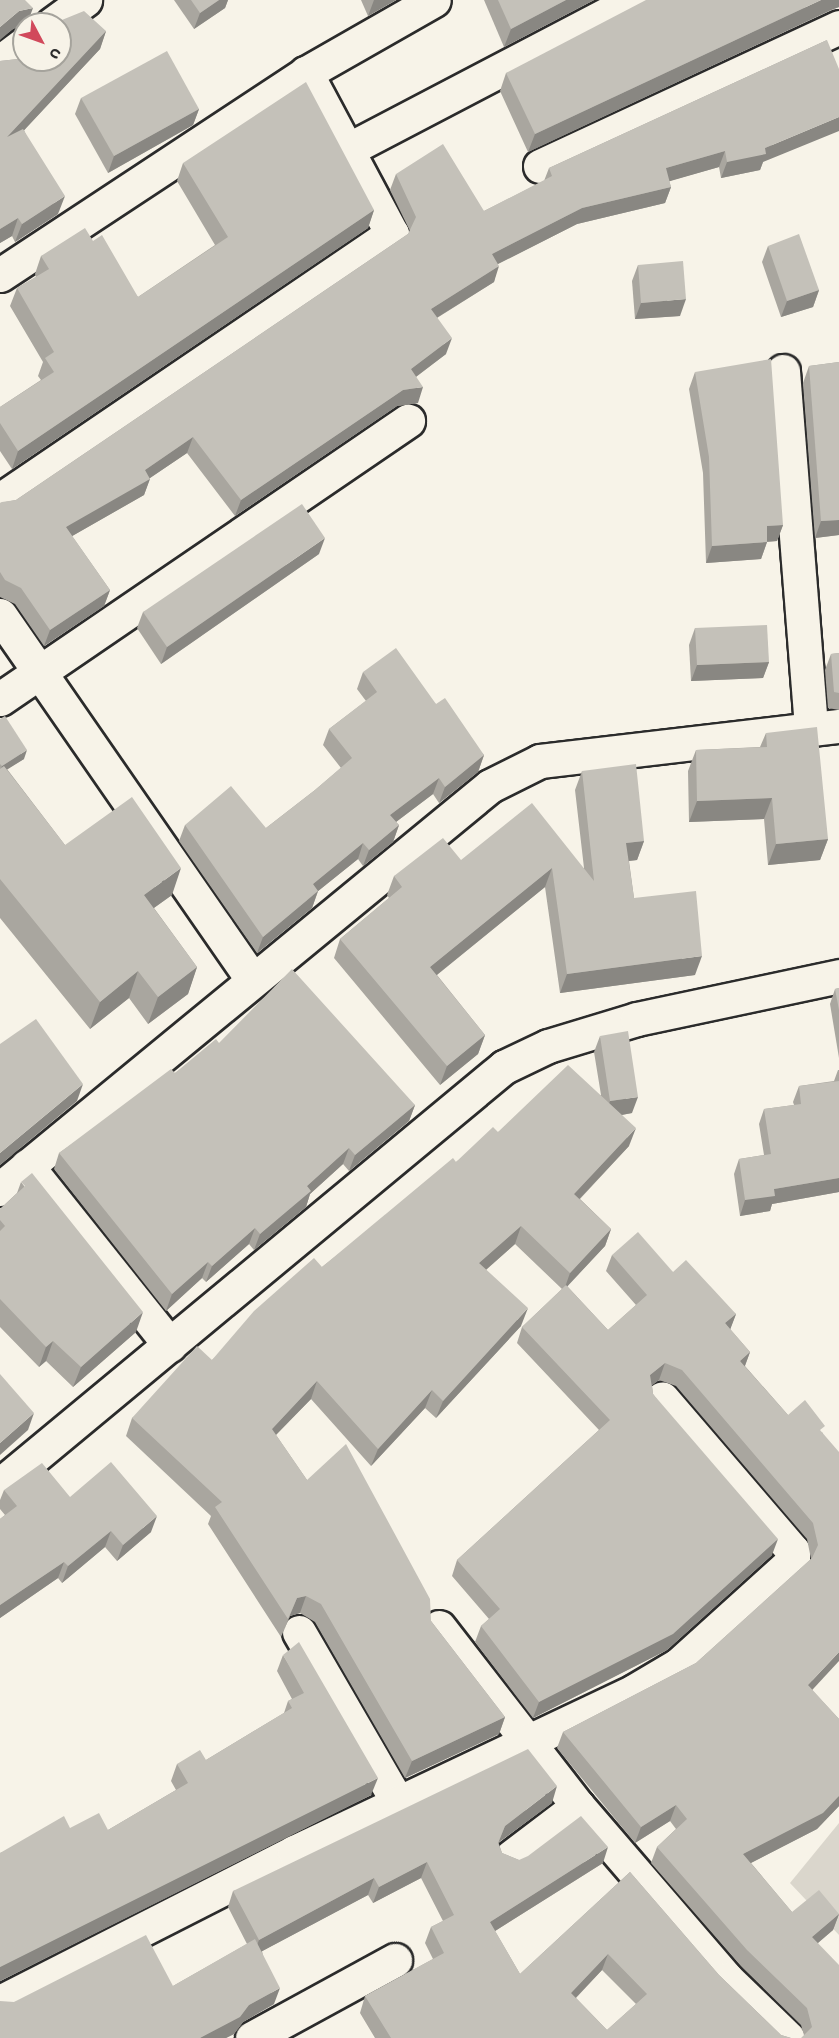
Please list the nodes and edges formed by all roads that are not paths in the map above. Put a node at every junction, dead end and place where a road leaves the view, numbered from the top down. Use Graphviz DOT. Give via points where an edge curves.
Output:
graph roads {
  1 [pos="85,0"];
  2 [pos="434,0"];
  3 [pos="634,0"];
  4 [pos="832,0"];
  5 [pos="68,12"];
  6 [pos="839,18"];
  7 [pos="839,27"];
  8 [pos="306,73"];
  9 [pos="351,148"];
  10 [pos="540,166"];
  11 [pos="0,275"];
  12 [pos="783,371"];
  13 [pos="408,421"];
  14 [pos="0,500"];
  15 [pos="0,615"];
  16 [pos="39,672"];
  17 [pos="0,699"];
  18 [pos="825,728"];
  19 [pos="839,976"];
  20 [pos="254,980"];
  21 [pos="27,1166"];
  22 [pos="0,1189"];
  23 [pos="170,1345"];
  24 [pos="662,1398"];
  25 [pos="0,1485"];
  26 [pos="439,1627"];
  27 [pos="299,1632"];
  28 [pos="526,1744"];
  29 [pos="398,1803"];
  30 [pos="578,1806"];
  31 [pos="511,1857"];
  32 [pos="395,1960"];
  33 [pos="0,2002"];
  34 [pos="252,2038"];
  35 [pos="789,2038"];
  1 -- 5 [label="street"];
  2 -- 8 [label="street"];
  3 -- 9 [label="street"];
  4 -- 6 [label="street"];
  7 -- 10 [label="street"];
  8 -- 9 [label="street"];
  8 -- 11 [label="street"];
  9 -- 14 [label="street" via="392,234"];
  12 -- 18 [label="street"];
  13 -- 16 [label="street"];
  15 -- 16 [label="street"];
  16 -- 17 [label="street"];
  16 -- 20 [label="street"];
  18 -- 20 [label="street" via="540,761 490,786"];
  19 -- 23 [label="street" via="637,1019 548,1046 504,1067"];
  20 -- 21 [label="street"];
  21 -- 22 [label="street"];
  21 -- 23 [label="street"];
  23 -- 25 [label="street"];
  24 -- 28 [label="street" via="793,1551 793,1562 678,1665"];
  26 -- 28 [label="street"];
  27 -- 29 [label="street"];
  28 -- 29 [label="street"];
  28 -- 30 [label="street"];
  29 -- 33 [label="street"];
  30 -- 31 [label="street"];
  30 -- 35 [label="street" via="728,1979"];
  32 -- 34 [label="street"];
}
